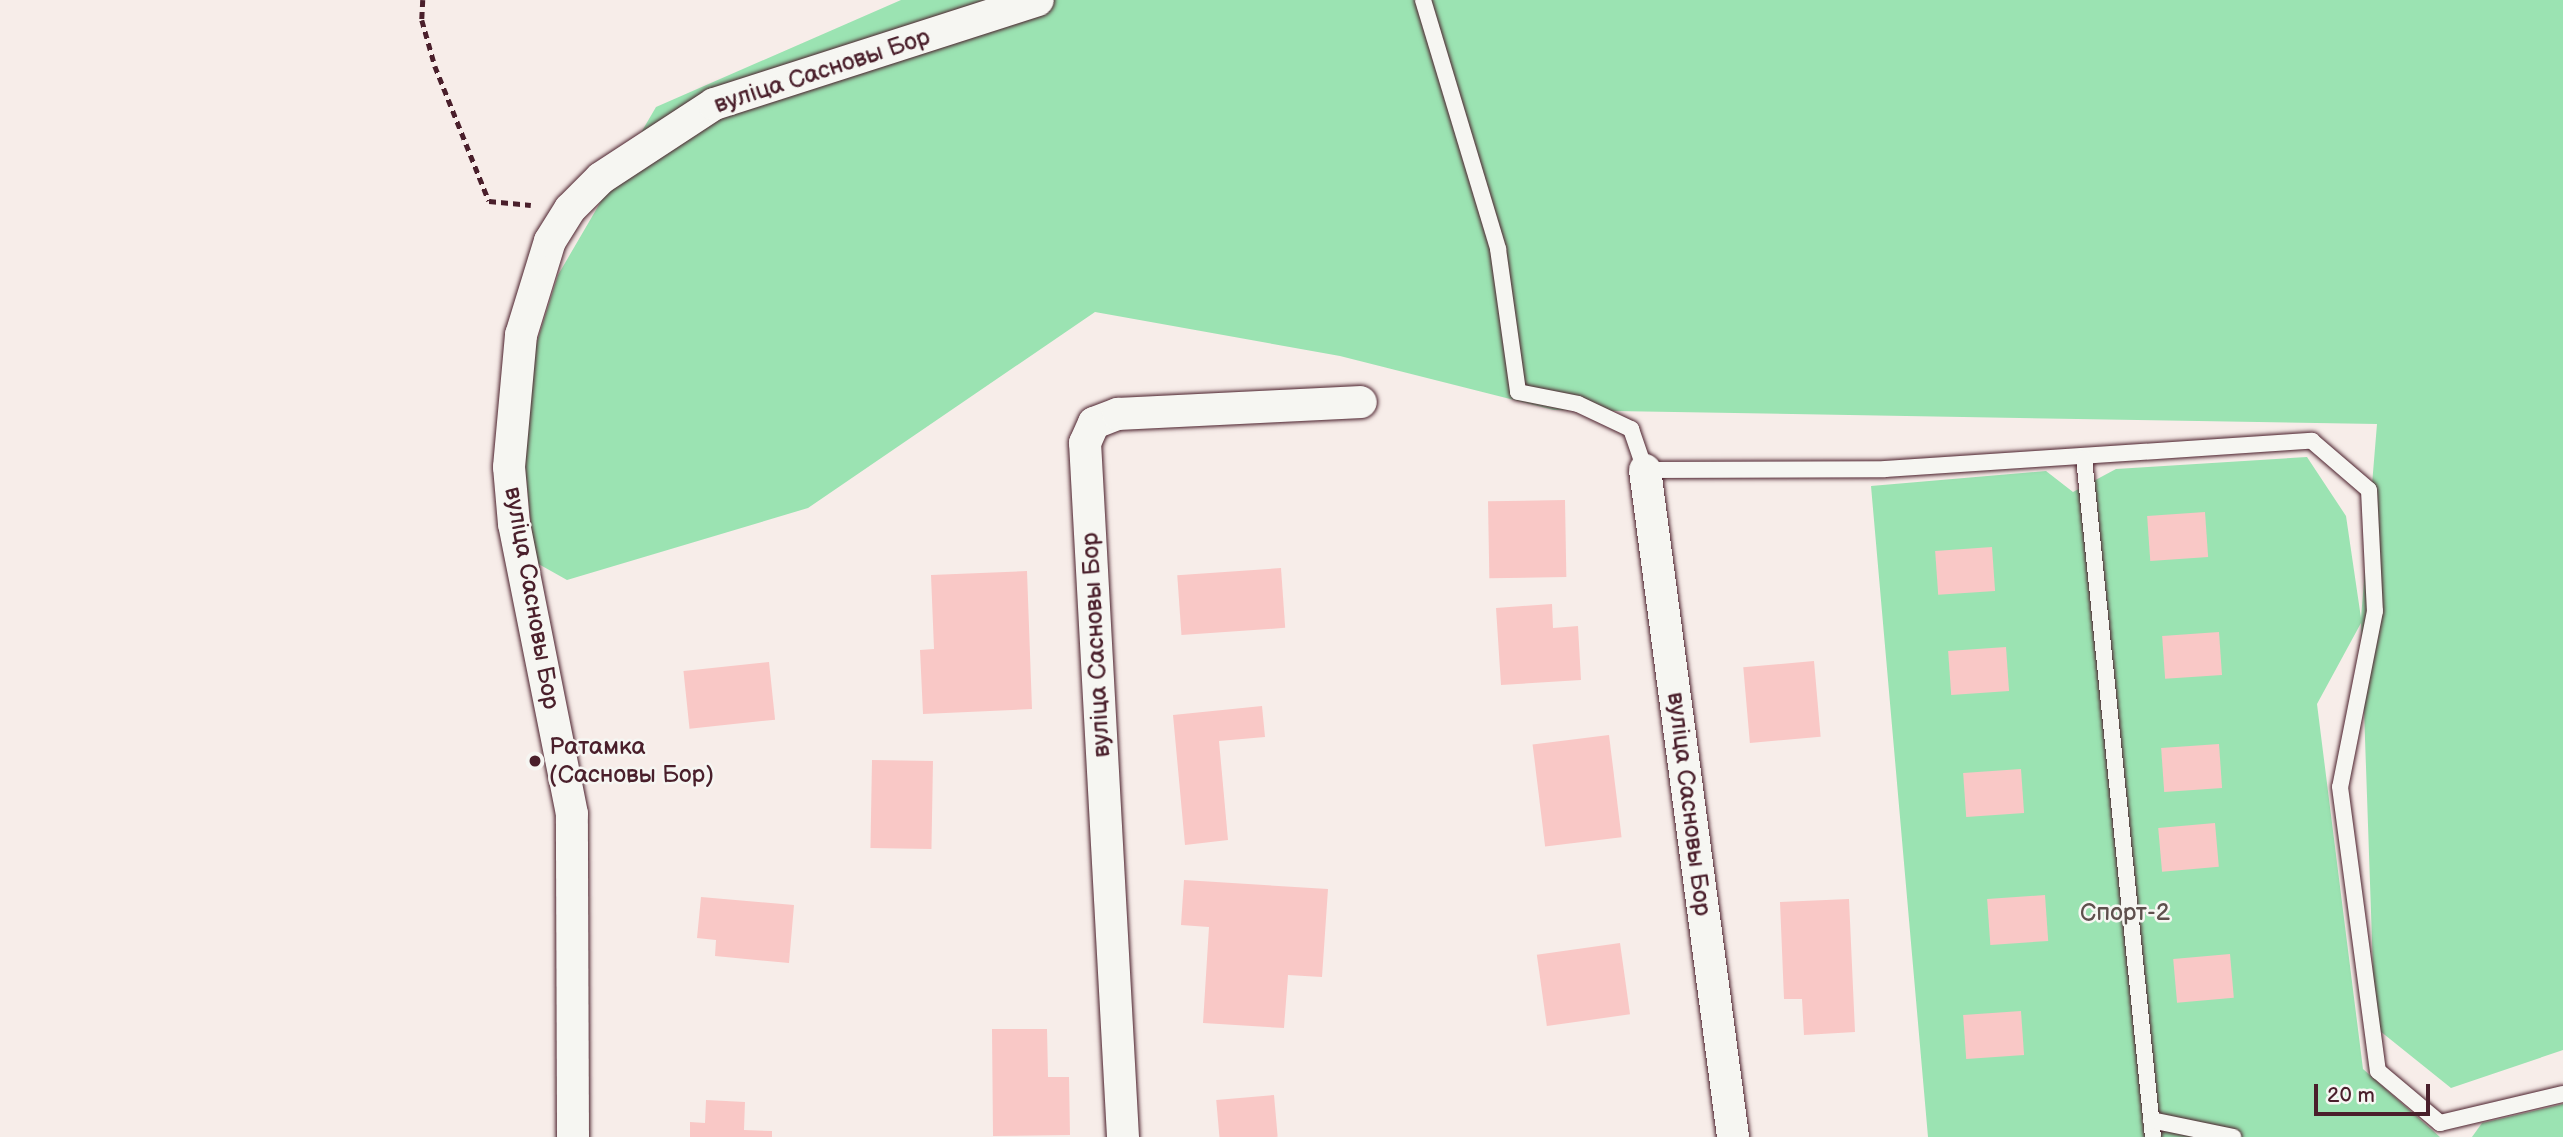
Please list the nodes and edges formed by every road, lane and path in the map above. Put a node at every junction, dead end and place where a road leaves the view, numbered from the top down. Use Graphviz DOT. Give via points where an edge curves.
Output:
graph roads {
  1 [pos="424,0"];
  2 [pos="1038,0"];
  3 [pos="1423,0"];
  4 [pos="570,209"];
  5 [pos="1361,402"];
  6 [pos="2084,458"];
  7 [pos="1646,470"];
  8 [pos="2563,1094"];
  9 [pos="2151,1120"];
  10 [pos="2439,1130"];
  11 [pos="573,1137"];
  12 [pos="1123,1137"];
  13 [pos="1733,1137"];
  14 [pos="2153,1137"];
  15 [pos="2233,1137"];
  1 -- 4 [label="path" via="422,20 435,66 489,201"];
  2 -- 4 [label="street, вуліца Сасновы Бор" via="714,104 601,178"];
  3 -- 7 [label="lane" via="1498,249 1518,392 1578,404 1630,429"];
  4 -- 11 [label="street, вуліца Сасновы Бор" via="550,241 521,335 509,467 514,523 572,814"];
  5 -- 12 [label="street, вуліца Сасновы Бор" via="1118,414 1094,423 1085,443"];
  6 -- 7 [label="lane" via="1885,468"];
  6 -- 9 [label="lane"];
  6 -- 10 [label="lane" via="2312,441 2369,490 2375,611 2340,787 2378,1071"];
  7 -- 13 [label="street, вуліца Сасновы Бор"];
  8 -- 10 [label="lane"];
  9 -- 14 [label="lane"];
  9 -- 15 [label="lane"];
}
